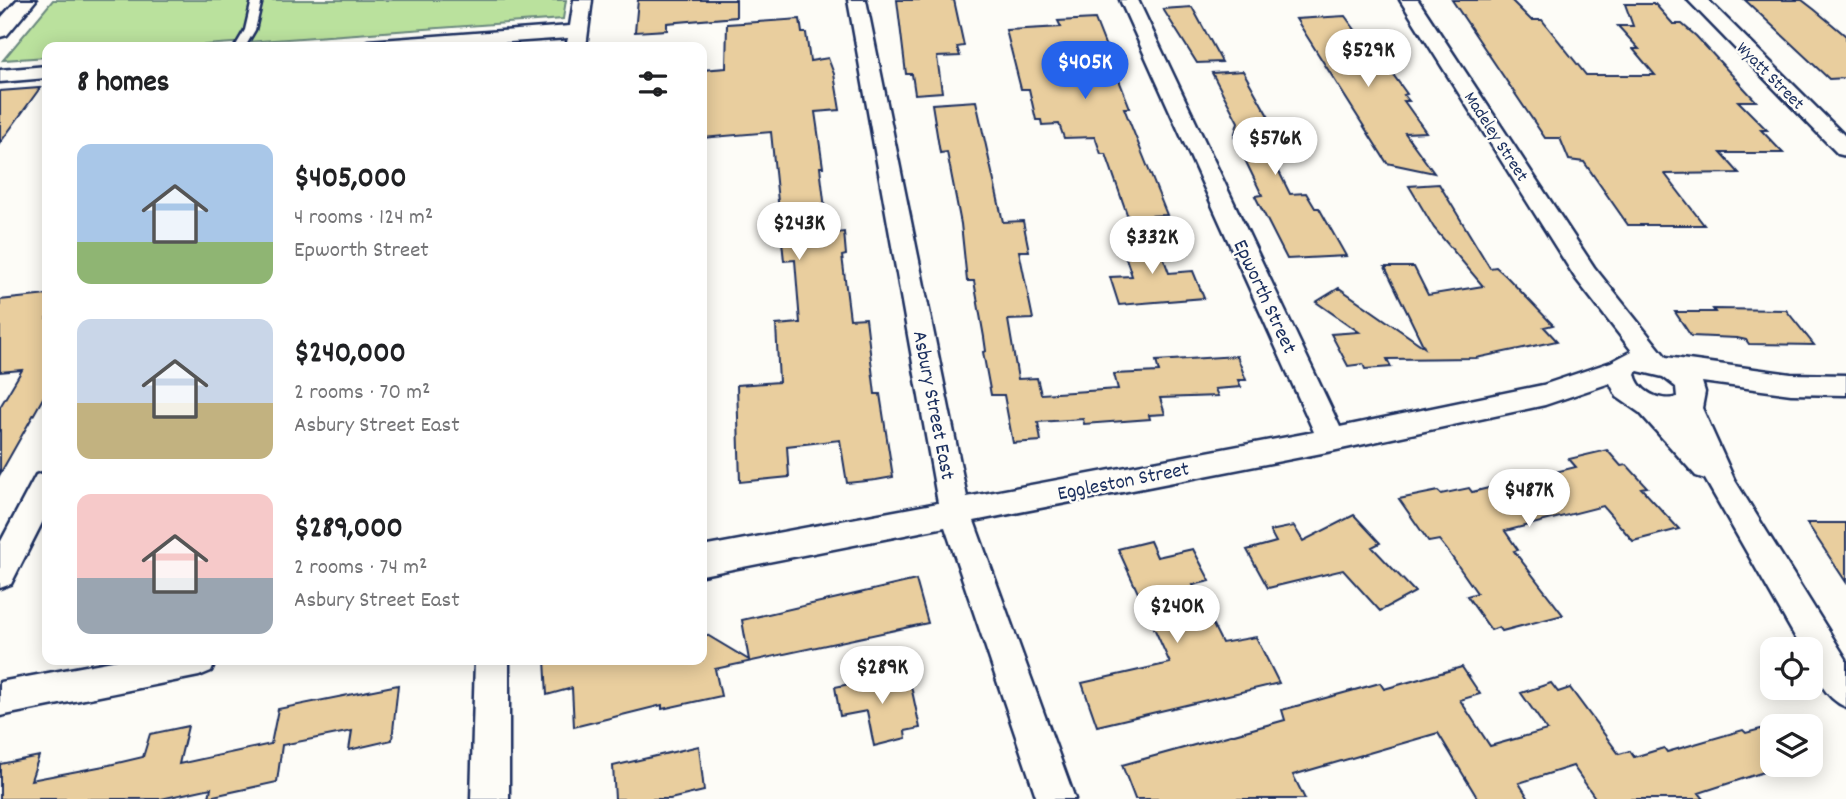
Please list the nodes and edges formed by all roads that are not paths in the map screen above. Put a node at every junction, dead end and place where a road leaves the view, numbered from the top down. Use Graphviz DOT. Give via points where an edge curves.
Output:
graph roads {
  1 [pos="27,0"];
  2 [pos="257,0"];
  3 [pos="583,0"];
  4 [pos="857,0"];
  5 [pos="1129,0"];
  6 [pos="1409,0"];
  7 [pos="1697,0"];
  8 [pos="0,31"];
  9 [pos="577,39"];
  10 [pos="243,42"];
  11 [pos="499,42"];
  12 [pos="42,72"];
  13 [pos="0,76"];
  14 [pos="1846,149"];
  15 [pos="1585,273"];
  16 [pos="1662,366"];
  17 [pos="1623,367"];
  18 [pos="1791,384"];
  19 [pos="1846,385"];
  20 [pos="1545,396"];
  21 [pos="1642,401"];
  22 [pos="1690,401"];
  23 [pos="1332,440"];
  24 [pos="1722,485"];
  25 [pos="42,494"];
  26 [pos="955,512"];
  27 [pos="707,560"];
  28 [pos="0,574"];
  29 [pos="173,665"];
  30 [pos="492,665"];
  31 [pos="1846,691"];
  32 [pos="0,699"];
  33 [pos="490,799"];
  34 [pos="1056,799"];
  1 -- 8 [label="street"];
  2 -- 10 [label="lane"];
  3 -- 9 [label="street"];
  4 -- 26 [label="street, Asbury Street East"];
  5 -- 23 [label="street, Epworth Street"];
  6 -- 15 [label="street, Madeley Street"];
  7 -- 14 [label="street, Wyatt Street"];
  9 -- 11 [label="street"];
  12 -- 13 [label="street"];
  15 -- 16 [label="street, Madeley Street"];
  15 -- 17 [label="street, Madeley Street"];
  16 -- 17 [label="street, Eggleston Street" via="1633,361"];
  16 -- 18 [label="street"];
  16 -- 22 [label="street, Madeley Street" via="1686,382"];
  17 -- 20 [label="street, Eggleston Street"];
  17 -- 21 [label="street, Madeley Street" via="1620,377 1625,387"];
  18 -- 19 [label="street"];
  18 -- 22 [label="street"];
  20 -- 21 [label="street, Eggleston Street"];
  20 -- 23 [label="street, Eggleston Street"];
  21 -- 22 [label="street, Eggleston Street" via="1671,410"];
  21 -- 24 [label="street"];
  22 -- 24 [label="street"];
  23 -- 26 [label="street, Eggleston Street"];
  24 -- 31 [label="street"];
  25 -- 28 [label="street"];
  26 -- 27 [label="street, Eggleston Street"];
  26 -- 34 [label="street, Asbury Street East"];
  29 -- 32 [label="street"];
  30 -- 33 [label="street"];
}
